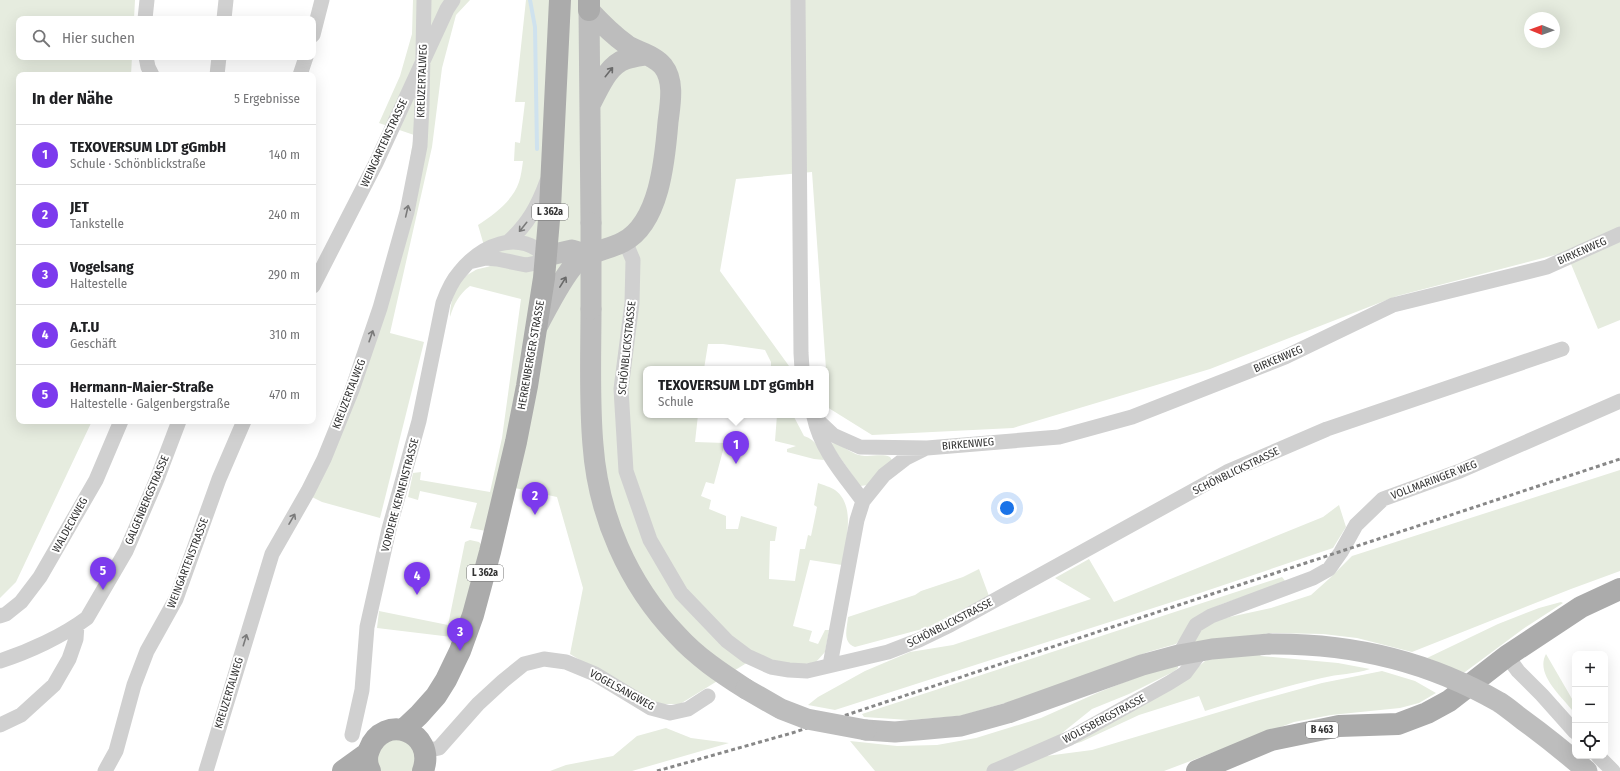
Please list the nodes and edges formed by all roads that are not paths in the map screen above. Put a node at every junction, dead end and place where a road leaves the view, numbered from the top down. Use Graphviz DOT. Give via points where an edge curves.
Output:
graph roads {
  1 [pos="147,0"];
  2 [pos="226,0"];
  3 [pos="322,0"];
  4 [pos="424,0"];
  5 [pos="453,0"];
  6 [pos="560,0"];
  7 [pos="798,0"];
  8 [pos="589,5"];
  9 [pos="145,16"];
  10 [pos="224,16"];
  11 [pos="316,23"];
  12 [pos="645,55"];
  13 [pos="147,60"];
  14 [pos="219,60"];
  15 [pos="305,60"];
  16 [pos="422,62"];
  17 [pos="150,72"];
  18 [pos="217,72"];
  19 [pos="301,72"];
  20 [pos="590,106"];
  21 [pos="552,167"];
  22 [pos="1620,234"];
  23 [pos="508,242"];
  24 [pos="625,242"];
  25 [pos="546,256"];
  26 [pos="583,259"];
  27 [pos="469,262"];
  28 [pos="316,280"];
  29 [pos="537,327"];
  30 [pos="1562,349"];
  31 [pos="802,366"];
  32 [pos="1620,401"];
  33 [pos="814,418"];
  34 [pos="816,418"];
  35 [pos="120,424"];
  36 [pos="178,424"];
  37 [pos="243,424"];
  38 [pos="927,448"];
  39 [pos="863,501"];
  40 [pos="1620,588"];
  41 [pos="0,616"];
  42 [pos="77,625"];
  43 [pos="1507,656"];
  44 [pos="0,661"];
  45 [pos="1182,664"];
  46 [pos="830,665"];
  47 [pos="436,696"];
  48 [pos="708,696"];
  49 [pos="0,725"];
  50 [pos="1572,729"];
  51 [pos="403,730"];
  52 [pos="352,735"];
  53 [pos="1601,759"];
  54 [pos="425,760"];
  55 [pos="369,762"];
  56 [pos="105,771"];
  57 [pos="206,771"];
  58 [pos="343,771"];
  59 [pos="994,771"];
  60 [pos="1197,771"];
  61 [pos="1587,771"];
  62 [pos="1613,771"];
  1 -- 9 [label="street"];
  2 -- 10 [label="street"];
  3 -- 11 [label="street"];
  4 -- 16 [label="street, KREUZERTALWEG"];
  5 -- 16 [label="street, WEINGARTENSTRASSE"];
  6 -- 21 [label="main road, HERRENBERGER STRASSE / L 362a"];
  7 -- 31 [label="street"];
  8 -- 12 [label="main road" via="600,22"];
  8 -- 20 [label="main road"];
  20 -- 12 [label="main road, one-way" via="603,80 615,65 626,59"];
  12 -- 24 [label="main road" via="664,66 669,79 671,96 666,149 660,183 648,216"];
  13 -- 17 [label="street"];
  14 -- 18 [label="street"];
  15 -- 19 [label="street"];
  16 -- 28 [label="street, WEINGARTENSTRASSE" via="376,163"];
  57 -- 16 [label="street, KREUZERTALWEG, one-way" via="272,554 324,459 352,390 380,308 406,212 420,146"];
  20 -- 45 [label="main road, bridge" via="593,446 600,491 623,557 639,587 676,635 721,674 781,709 808,719 866,730 895,732 961,726 1008,713 1142,665"];
  21 -- 23 [label="street, VORDERE KERNENSTRASSE, one-way" via="536,208 523,228"];
  21 -- 25 [label="main road, HERRENBERGER STRASSE / L 362a"];
  22 -- 38 [label="street, BIRKENWEG" via="1547,267 1393,305 1285,357 1132,417 1059,437"];
  23 -- 25 [label="street, VORDERE KERNENSTRASSE" via="538,248"];
  23 -- 27 [label="street, VORDERE KERNENSTRASSE" via="492,246"];
  24 -- 26 [label="main road"];
  24 -- 46 [label="street, SCHÖNBLICKSTRASSE" via="633,260 632,303 621,389 626,471 650,540 681,593 727,640 747,656 771,667 789,670 807,671"];
  25 -- 26 [label="main road" via="572,250"];
  25 -- 27 [label="street" via="536,264 526,265 486,258"];
  25 -- 29 [label="main road, HERRENBERGER STRASSE / L 362a"];
  29 -- 26 [label="main road, one-way" via="552,300"];
  27 -- 52 [label="street, VORDERE KERNENSTRASSE" via="458,273 443,303 419,422 389,529 367,628 362,690"];
  29 -- 47 [label="main road, HERRENBERGER STRASSE / L 362a" via="497,526 473,615 460,650"];
  30 -- 46 [label="street, SCHÖNBLICKSTRASSE" via="1327,429 1248,463 919,640 888,652"];
  32 -- 45 [label="street, VOLLMARINGER WEG" via="1460,471 1383,499 1356,525 1329,568 1313,578 1211,616 1196,625"];
  33 -- 39 [label="street" via="816,431 824,448"];
  34 -- 38 [label="street, BIRKENWEG" via="833,435 860,447"];
  35 -- 41 [label="street, WALDECKWEG" via="96,480 40,577 21,602"];
  36 -- 42 [label="street, GALGENBERGSTRASSE" via="126,550 86,618"];
  37 -- 56 [label="street, WEINGARTENSTRASSE" via="219,479 176,599 147,651 134,685 116,751"];
  38 -- 39 [label="street" via="906,458 884,475"];
  39 -- 46 [label="street" via="857,520"];
  40 -- 43 [label="main road, B 463" via="1581,607"];
  42 -- 44 [label="street, GALGENBERGSTRASSE"];
  42 -- 49 [label="street" via="76,639 69,659 54,685 21,715"];
  43 -- 50 [label="street"];
  43 -- 60 [label="main road, B 463" via="1449,701 1398,724 1339,726 1271,740"];
  45 -- 59 [label="street, WOLFSBERGSTRASSE" via="1169,683 1070,738"];
  45 -- 61 [label="main road, bridge" via="1202,650 1269,644 1346,648 1407,662 1448,677 1499,702 1557,744"];
  47 -- 51 [label="main road, HERRENBERGER STRASSE / L 362a"];
  47 -- 54 [label="main road, HERRENBERGER STRASSE / L 362a"];
  48 -- 54 [label="street, VOGELSANGWEG" via="688,710 670,713 651,708 588,671 566,662 544,660 524,664 478,704"];
  51 -- 54 [label="main road" via="417,737"];
  51 -- 55 [label="main road" via="385,731 377,736 371,744"];
  53 -- 62 [label="street"];
  55 -- 58 [label="main road"];
}
